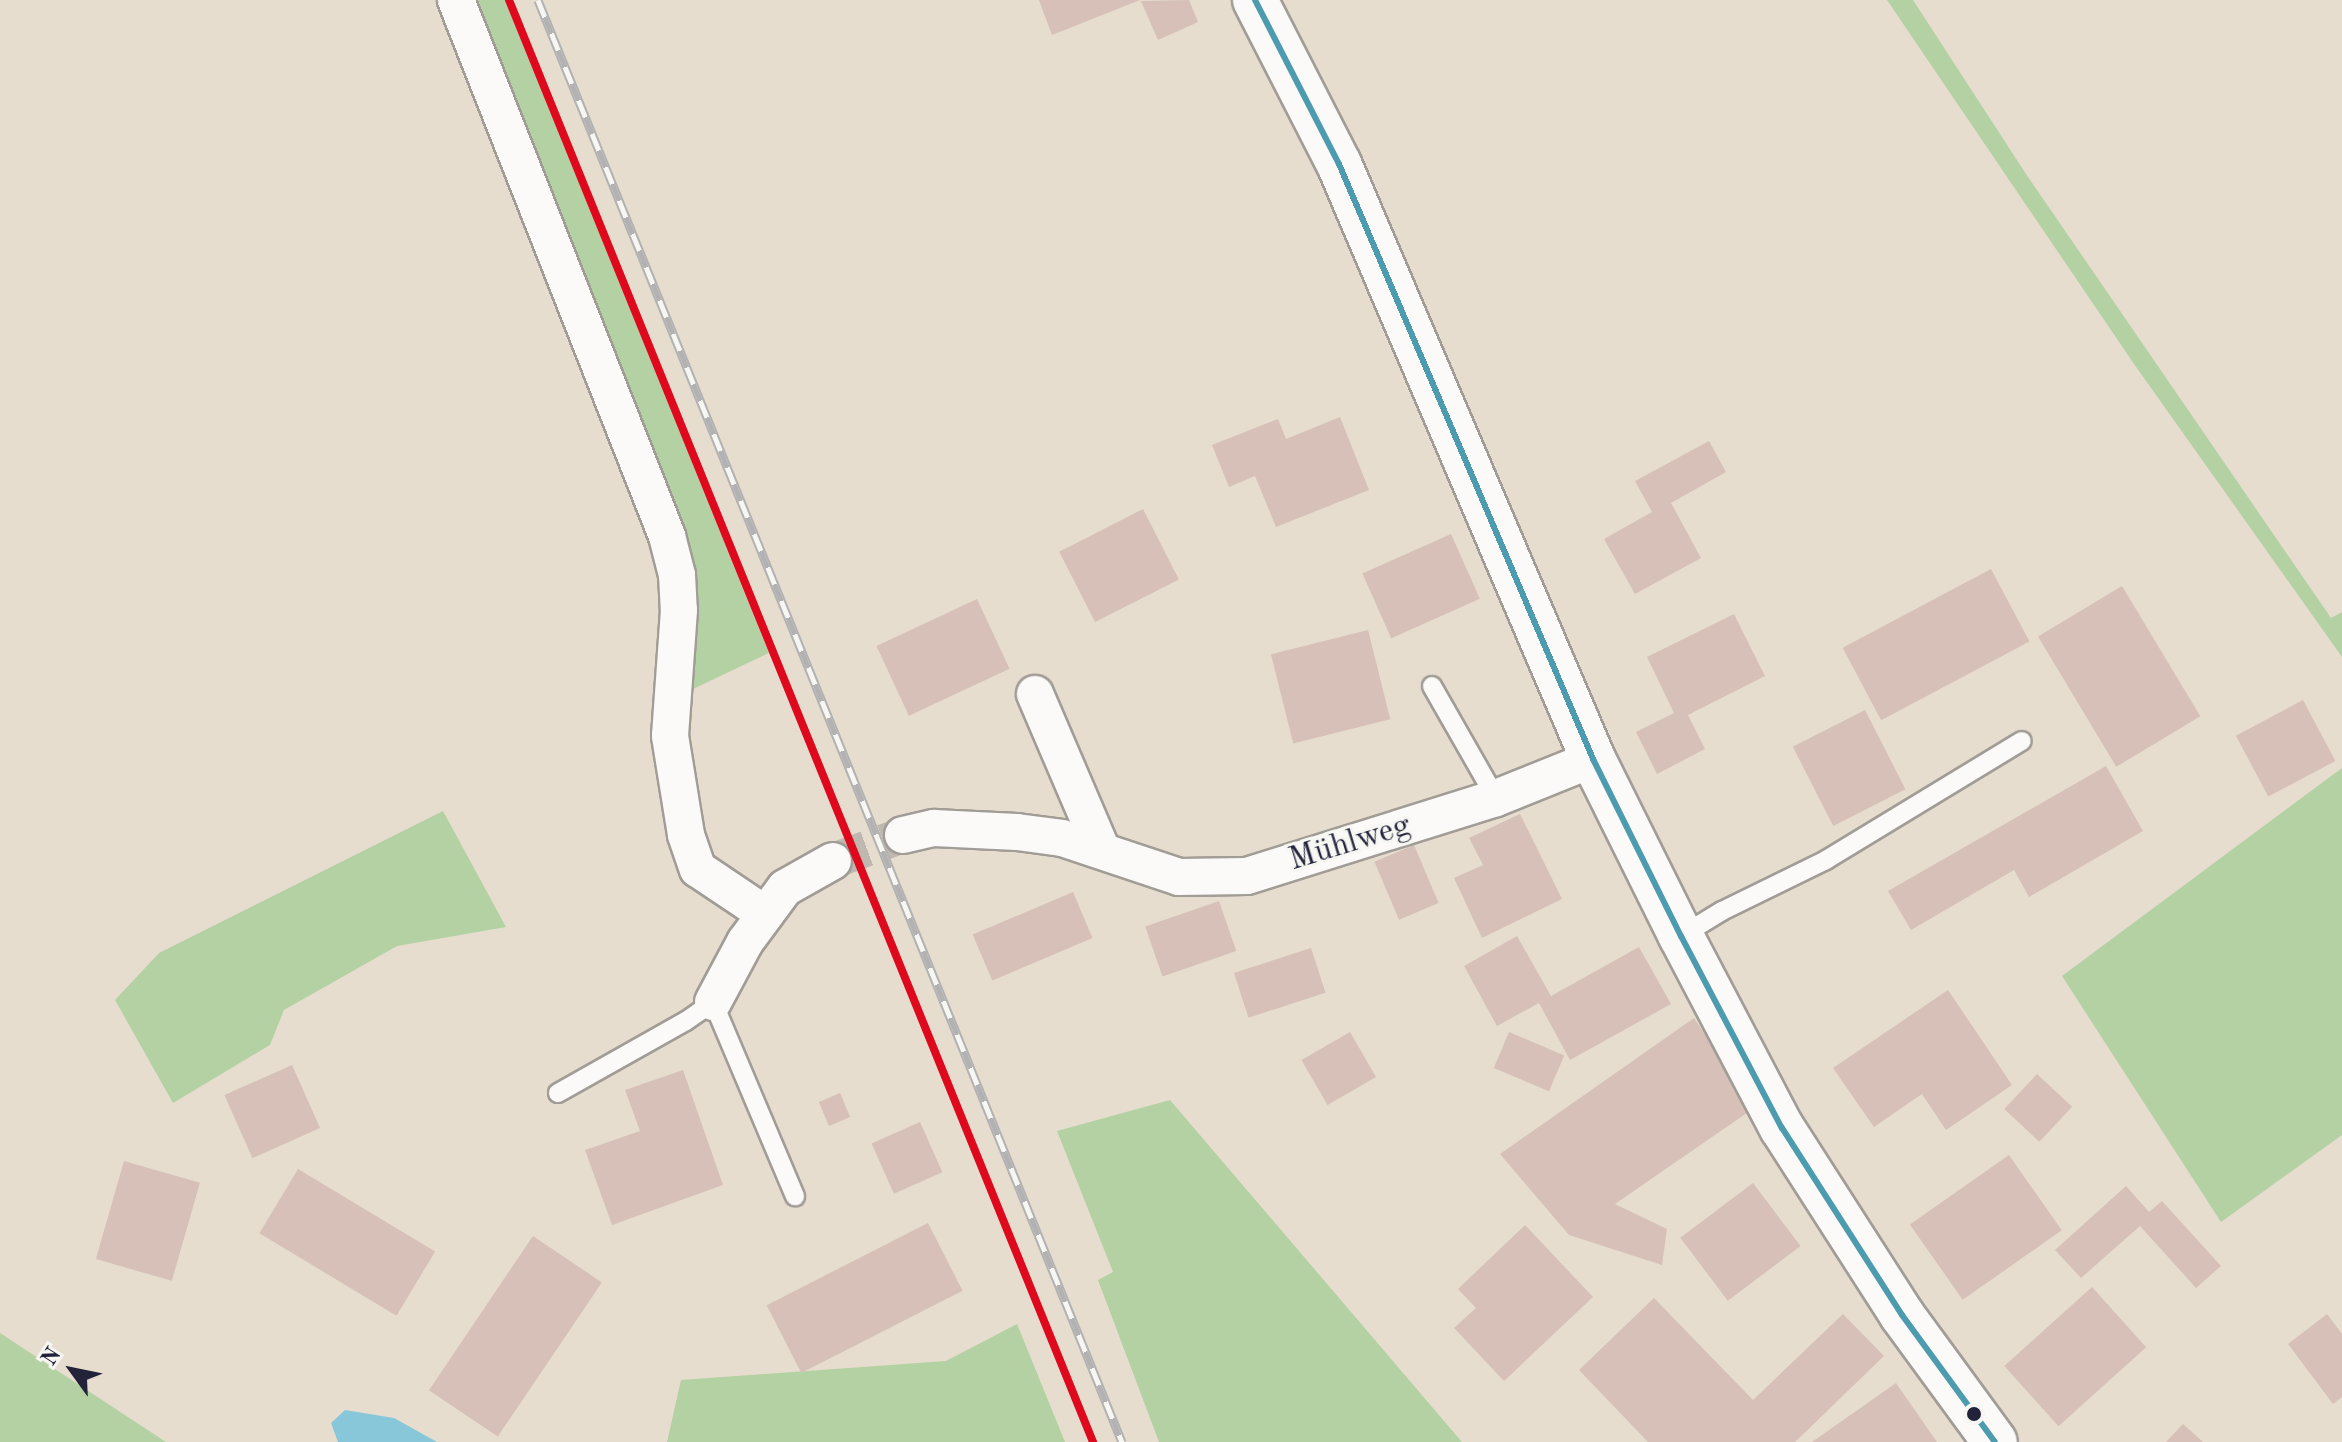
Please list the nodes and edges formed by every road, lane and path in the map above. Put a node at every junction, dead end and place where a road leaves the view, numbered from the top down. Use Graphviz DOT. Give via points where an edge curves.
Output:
graph roads {
  1 [pos="456,0"];
  2 [pos="1255,0"];
  3 [pos="1432,686"];
  4 [pos="1035,694"];
  5 [pos="2022,741"];
  6 [pos="1593,759"];
  7 [pos="1496,798"];
  8 [pos="903,835"];
  9 [pos="1102,850"];
  10 [pos="833,861"];
  11 [pos="765,914"];
  12 [pos="1681,936"];
  13 [pos="713,1002"];
  14 [pos="558,1093"];
  15 [pos="795,1196"];
  16 [pos="1995,1442"];
  1 -- 11 [label="street" via="670,549 679,610 670,736 686,835 698,869"];
  2 -- 6 [label="street" via="1339,164"];
  3 -- 7 [label="lane"];
  4 -- 9 [label="street"];
  5 -- 12 [label="lane" via="1852,846"];
  6 -- 7 [label="street, Mühlweg"];
  6 -- 12 [label="street"];
  7 -- 9 [label="street, Mühlweg" via="1247,876 1179,877"];
  8 -- 9 [label="street, Mühlweg" via="934,828 1017,832"];
  10 -- 11 [label="street" via="785,888"];
  11 -- 13 [label="street"];
  12 -- 16 [label="street" via="1782,1128 1902,1315"];
  13 -- 14 [label="lane"];
  13 -- 15 [label="lane"];
}
